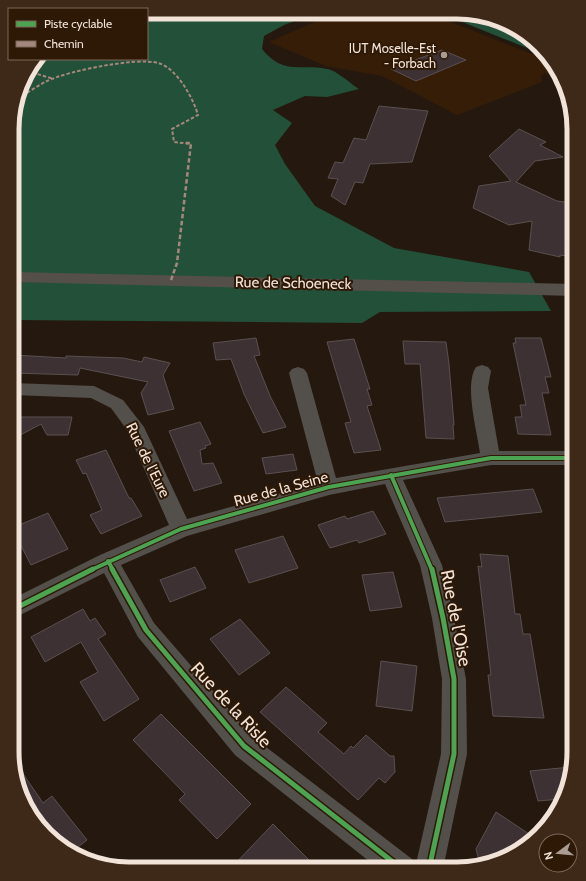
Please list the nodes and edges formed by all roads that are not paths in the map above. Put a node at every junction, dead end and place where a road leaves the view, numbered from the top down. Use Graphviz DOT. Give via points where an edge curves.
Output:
graph roads {
  1 [pos="19,276"];
  2 [pos="567,290"];
  3 [pos="482,371"];
  4 [pos="298,373"];
  5 [pos="19,389"];
  6 [pos="491,458"];
  7 [pos="567,458"];
  8 [pos="391,475"];
  9 [pos="329,488"];
  10 [pos="181,529"];
  11 [pos="108,561"];
  12 [pos="19,606"];
  13 [pos="393,862"];
  14 [pos="431,862"];
  1 -- 2 [label="main road, Rue de Schoeneck"];
  3 -- 6 [label="street" via="478,388"];
  4 -- 9 [label="street"];
  5 -- 10 [label="street, Rue de l'Eure" via="94,392 116,404 135,426"];
  6 -- 7 [label="street, Rue de la Seine"];
  6 -- 8 [label="street, Rue de la Seine"];
  8 -- 9 [label="street, Rue de la Seine"];
  8 -- 14 [label="street, Rue de l'Oise" via="431,565 454,679 454,754"];
  9 -- 10 [label="street, Rue de la Seine"];
  10 -- 11 [label="street, Rue de la Seine"];
  11 -- 12 [label="street, Rue de la Seine"];
  11 -- 13 [label="street, Rue de la Risle" via="146,630 244,746"];
}
